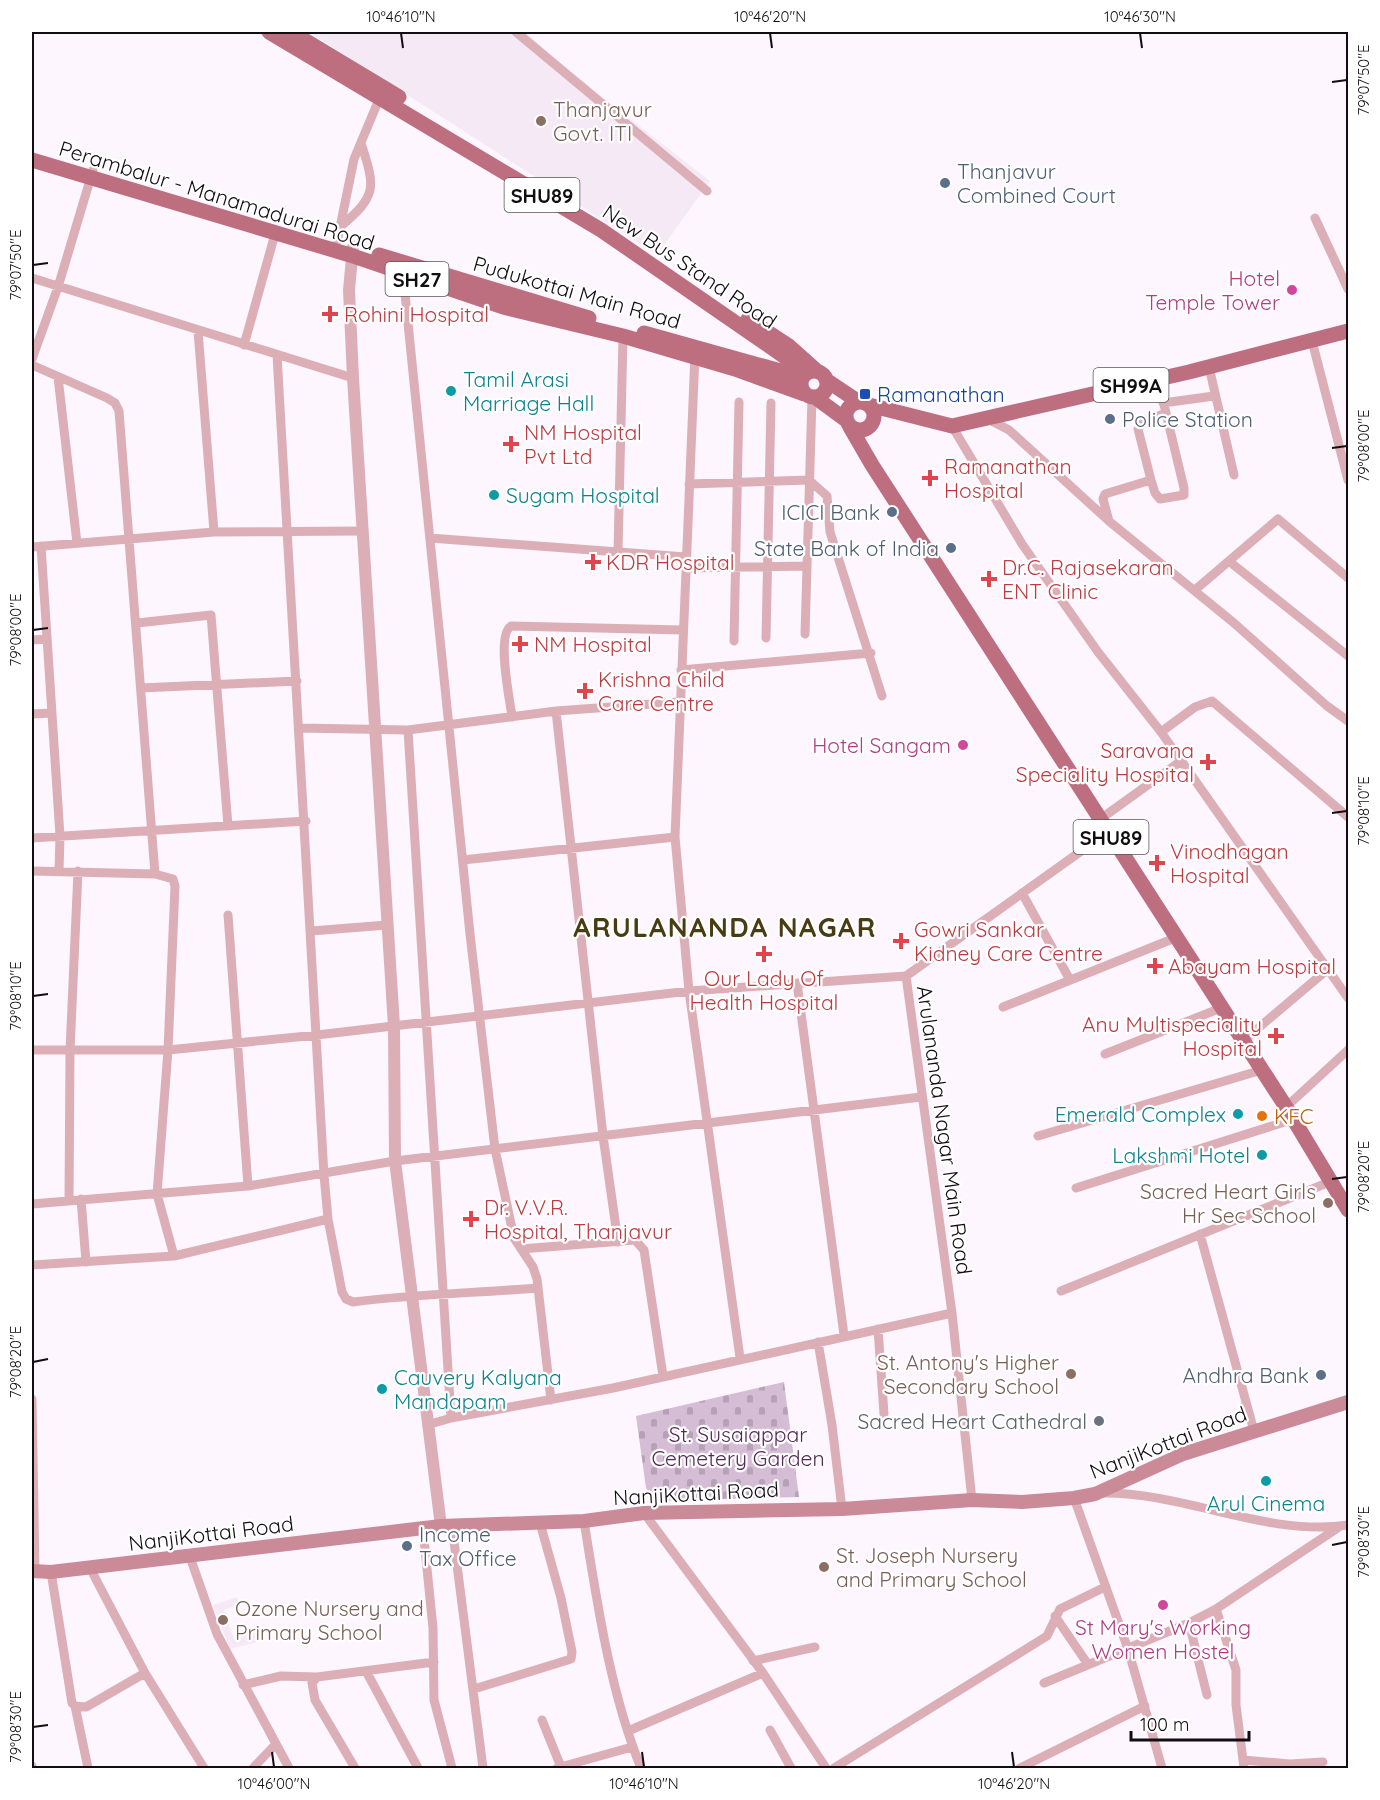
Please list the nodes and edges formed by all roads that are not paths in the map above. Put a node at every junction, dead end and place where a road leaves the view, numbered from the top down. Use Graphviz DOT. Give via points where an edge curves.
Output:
graph roads {
  1 [pos="269,32"];
  2 [pos="291,32"];
  3 [pos="516,32"];
  4 [pos="380,97"];
  5 [pos="361,143"];
  6 [pos="32,151"];
  7 [pos="32,160"];
  8 [pos="91,174"];
  9 [pos="707,192"];
  10 [pos="222,213"];
  11 [pos="1315,218"];
  12 [pos="341,226"];
  13 [pos="275,234"];
  14 [pos="337,242"];
  15 [pos="351,251"];
  16 [pos="403,274"];
  17 [pos="32,278"];
  18 [pos="58,287"];
  19 [pos="1348,289"];
  20 [pos="505,301"];
  21 [pos="198,331"];
  22 [pos="1348,331"];
  23 [pos="623,336"];
  24 [pos="1312,341"];
  25 [pos="244,345"];
  26 [pos="695,353"];
  27 [pos="277,356"];
  28 [pos="32,359"];
  29 [pos="32,365"];
  30 [pos="1209,366"];
  31 [pos="821,375"];
  32 [pos="58,376"];
  33 [pos="802,377"];
  34 [pos="353,378"];
  35 [pos="1158,379"];
  36 [pos="811,396"];
  37 [pos="1215,396"];
  38 [pos="739,402"];
  39 [pos="771,403"];
  40 [pos="864,403"];
  41 [pos="1165,408"];
  42 [pos="913,416"];
  43 [pos="988,419"];
  44 [pos="848,423"];
  45 [pos="871,423"];
  46 [pos="952,426"];
  47 [pos="872,465"];
  48 [pos="1234,475"];
  49 [pos="809,480"];
  50 [pos="1151,480"];
  51 [pos="1348,480"];
  52 [pos="770,481"];
  53 [pos="738,482"];
  54 [pos="689,484"];
  55 [pos="1110,522"];
  56 [pos="362,531"];
  57 [pos="214,532"];
  58 [pos="288,534"];
  59 [pos="430,538"];
  60 [pos="130,539"];
  61 [pos="77,543"];
  62 [pos="36,546"];
  63 [pos="618,552"];
  64 [pos="686,556"];
  65 [pos="1230,562"];
  66 [pos="807,566"];
  67 [pos="736,567"];
  68 [pos="768,567"];
  69 [pos="686,568"];
  70 [pos="1348,578"];
  71 [pos="1195,590"];
  72 [pos="137,623"];
  73 [pos="683,630"];
  74 [pos="805,634"];
  75 [pos="766,638"];
  76 [pos="47,639"];
  77 [pos="32,640"];
  78 [pos="734,640"];
  79 [pos="871,653"];
  80 [pos="1348,656"];
  81 [pos="681,670"];
  82 [pos="297,681"];
  83 [pos="217,683"];
  84 [pos="141,688"];
  85 [pos="882,696"];
  86 [pos="679,702"];
  87 [pos="556,711"];
  88 [pos="51,713"];
  89 [pos="32,714"];
  90 [pos="512,717"];
  91 [pos="1348,721"];
  92 [pos="449,725"];
  93 [pos="300,728"];
  94 [pos="375,729"];
  95 [pos="408,730"];
  96 [pos="1161,732"];
  97 [pos="1181,761"];
  98 [pos="1348,817"];
  99 [pos="306,821"];
  100 [pos="228,826"];
  101 [pos="1104,826"];
  102 [pos="152,831"];
  103 [pos="60,836"];
  104 [pos="675,837"];
  105 [pos="32,838"];
  106 [pos="572,846"];
  107 [pos="463,860"];
  108 [pos="32,871"];
  109 [pos="59,871"];
  110 [pos="78,871"];
  111 [pos="155,874"];
  112 [pos="1022,893"];
  113 [pos="228,915"];
  114 [pos="387,925"];
  115 [pos="311,931"];
  116 [pos="1175,938"];
  117 [pos="1328,969"];
  118 [pos="906,976"];
  119 [pos="1070,980"];
  120 [pos="797,983"];
  121 [pos="689,991"];
  122 [pos="1348,998"];
  123 [pos="588,1003"];
  124 [pos="1003,1007"];
  125 [pos="1221,1008"];
  126 [pos="479,1015"];
  127 [pos="425,1022"];
  128 [pos="394,1026"];
  129 [pos="318,1035"];
  130 [pos="237,1041"];
  131 [pos="1243,1041"];
  132 [pos="32,1050"];
  133 [pos="168,1050"];
  134 [pos="1348,1050"];
  135 [pos="70,1051"];
  136 [pos="1105,1054"];
  137 [pos="1262,1070"];
  138 [pos="921,1097"];
  139 [pos="814,1110"];
  140 [pos="1290,1113"];
  141 [pos="706,1123"];
  142 [pos="603,1136"];
  143 [pos="1038,1136"];
  144 [pos="495,1149"];
  145 [pos="435,1157"];
  146 [pos="395,1161"];
  147 [pos="324,1175"];
  148 [pos="1332,1180"];
  149 [pos="248,1186"];
  150 [pos="1076,1188"];
  151 [pos="157,1194"];
  152 [pos="81,1199"];
  153 [pos="69,1200"];
  154 [pos="1346,1200"];
  155 [pos="32,1204"];
  156 [pos="328,1219"];
  157 [pos="1200,1234"];
  158 [pos="618,1242"];
  159 [pos="521,1249"];
  160 [pos="174,1256"];
  161 [pos="86,1262"];
  162 [pos="32,1265"];
  163 [pos="538,1288"];
  164 [pos="1061,1291"];
  165 [pos="411,1295"];
  166 [pos="444,1296"];
  167 [pos="952,1313"];
  168 [pos="878,1329"];
  169 [pos="844,1335"];
  170 [pos="818,1342"];
  171 [pos="740,1358"];
  172 [pos="663,1376"];
  173 [pos="32,1399"];
  174 [pos="551,1400"];
  175 [pos="1348,1402"];
  176 [pos="884,1414"];
  177 [pos="451,1418"];
  178 [pos="428,1425"];
  179 [pos="1254,1431"];
  180 [pos="32,1493"];
  181 [pos="1095,1494"];
  182 [pos="1074,1498"];
  183 [pos="972,1500"];
  184 [pos="842,1509"];
  185 [pos="644,1513"];
  186 [pos="584,1521"];
  187 [pos="540,1523"];
  188 [pos="446,1526"];
  189 [pos="1344,1526"];
  190 [pos="423,1529"];
  191 [pos="190,1557"];
  192 [pos="90,1568"];
  193 [pos="33,1571"];
  194 [pos="51,1572"];
  195 [pos="1105,1587"];
  196 [pos="1216,1609"];
  197 [pos="1055,1616"];
  198 [pos="1189,1623"];
  199 [pos="816,1647"];
  200 [pos="1128,1649"];
  201 [pos="753,1660"];
  202 [pos="434,1662"];
  203 [pos="1087,1663"];
  204 [pos="366,1671"];
  205 [pos="145,1673"];
  206 [pos="763,1674"];
  207 [pos="317,1677"];
  208 [pos="1044,1683"];
  209 [pos="243,1684"];
  210 [pos="474,1689"];
  211 [pos="1207,1695"];
  212 [pos="75,1706"];
  213 [pos="1145,1706"];
  214 [pos="542,1720"];
  215 [pos="770,1730"];
  216 [pos="628,1731"];
  217 [pos="275,1744"];
  218 [pos="632,1747"];
  219 [pos="1323,1762"];
  220 [pos="1244,1765"];
  221 [pos="1290,1766"];
  222 [pos="88,1768"];
  223 [pos="204,1768"];
  224 [pos="254,1768"];
  225 [pos="289,1768"];
  226 [pos="355,1768"];
  227 [pos="418,1768"];
  228 [pos="452,1768"];
  229 [pos="483,1768"];
  230 [pos="559,1768"];
  231 [pos="641,1768"];
  232 [pos="791,1768"];
  233 [pos="826,1768"];
  234 [pos="834,1768"];
  235 [pos="1020,1768"];
  236 [pos="1162,1768"];
  1 -- 4 [label="main road, New Bus Stand Road / SHU89"];
  2 -- 31 [label="main road, New Bus Stand Road / SHU89" via="609,225 789,346"];
  3 -- 9 [label="street"];
  4 -- 5 [label="street"];
  4 -- 33 [label="main road, New Bus Stand Road / SHU89" via="601,230 784,357"];
  5 -- 12 [label="street" via="354,159"];
  5 -- 12 [label="street" via="372,185 364,207"];
  6 -- 8 [label="main road, Pudukottai Main Road / SH27"];
  7 -- 8 [label="main road, Perambalur - Manamadurai Road / SH27"];
  8 -- 10 [label="main road, Pudukottai Main Road / SH27"];
  8 -- 18 [label="street"];
  10 -- 13 [label="main road, Perambalur - Manamadurai Road / SH27"];
  10 -- 14 [label="main road, Pudukottai Main Road / SH27"];
  11 -- 19 [label="street"];
  12 -- 14 [label="street"];
  13 -- 15 [label="main road, Perambalur - Manamadurai Road / SH27"];
  13 -- 25 [label="street"];
  14 -- 15 [label="main road, Pudukottai Main Road / SH27"];
  15 -- 16 [label="main road, Perambalur - Manamadurai Road / SH27"];
  15 -- 20 [label="main road, Pudukottai Main Road / SH27"];
  15 -- 34 [label="street"];
  16 -- 20 [label="main road, Perambalur - Manamadurai Road / SH27"];
  16 -- 59 [label="street"];
  17 -- 18 [label="street"];
  18 -- 21 [label="street"];
  18 -- 28 [label="street"];
  20 -- 23 [label="main road, Perambalur - Manamadurai Road / SH27"];
  20 -- 26 [label="main road, Pudukottai Main Road / SH27"];
  21 -- 25 [label="street"];
  21 -- 57 [label="street"];
  22 -- 24 [label="main road, SH99A"];
  23 -- 26 [label="main road, Perambalur - Manamadurai Road / SH27"];
  23 -- 63 [label="street"];
  24 -- 30 [label="main road, SH99A"];
  24 -- 51 [label="street"];
  25 -- 27 [label="street"];
  26 -- 33 [label="main road, Pudukottai Main Road / SH27"];
  26 -- 36 [label="main road, Perambalur - Manamadurai Road / SH27"];
  26 -- 54 [label="street"];
  27 -- 34 [label="street"];
  27 -- 58 [label="street"];
  29 -- 32 [label="street"];
  30 -- 35 [label="main road, SH99A"];
  30 -- 37 [label="street"];
  31 -- 33 [label="main road" via="808,372"];
  31 -- 36 [label="main road" via="826,389"];
  31 -- 40 [label="main road, SHU89"];
  32 -- 60 [label="street" via="107,398 119,411"];
  32 -- 61 [label="street"];
  33 -- 36 [label="main road" via="800,386"];
  34 -- 56 [label="street"];
  35 -- 41 [label="street"];
  35 -- 43 [label="main road, SH99A"];
  36 -- 44 [label="main road, SHU89"];
  36 -- 49 [label="street"];
  37 -- 41 [label="street"];
  37 -- 48 [label="street"];
  38 -- 53 [label="street"];
  39 -- 52 [label="street"];
  40 -- 42 [label="main road, SH99A"];
  40 -- 44 [label="main road" via="848,408"];
  40 -- 45 [label="main road, SHU89" via="873,412"];
  41 -- 50 [label="street" via="1138,429"];
  41 -- 50 [label="street" via="1184,495 1160,499"];
  42 -- 45 [label="main road, SH99A"];
  42 -- 46 [label="main road, SH99A"];
  43 -- 46 [label="main road, SH99A"];
  43 -- 55 [label="street" via="1009,430"];
  44 -- 45 [label="main road" via="861,430"];
  44 -- 47 [label="main road, SHU89"];
  45 -- 47 [label="main road, SHU89"];
  46 -- 96 [label="street" via="1022,544 1098,652"];
  47 -- 101 [label="main road, SHU89"];
  49 -- 52 [label="street"];
  49 -- 66 [label="street"];
  49 -- 79 [label="street" via="827,495 830,532"];
  50 -- 55 [label="street" via="1105,494 1102,499"];
  52 -- 53 [label="street"];
  52 -- 68 [label="street"];
  53 -- 54 [label="street"];
  53 -- 67 [label="street"];
  54 -- 64 [label="street"];
  55 -- 71 [label="street"];
  56 -- 58 [label="street"];
  56 -- 94 [label="street"];
  57 -- 58 [label="street"];
  57 -- 60 [label="street"];
  58 -- 82 [label="street"];
  59 -- 63 [label="street"];
  59 -- 92 [label="street"];
  60 -- 61 [label="street"];
  60 -- 72 [label="street"];
  61 -- 62 [label="street"];
  62 -- 76 [label="street"];
  63 -- 64 [label="street"];
  64 -- 69 [label="street"];
  65 -- 70 [label="street" via="1278,519"];
  65 -- 71 [label="street"];
  65 -- 80 [label="street"];
  66 -- 68 [label="street"];
  66 -- 74 [label="street"];
  67 -- 68 [label="street"];
  67 -- 69 [label="street"];
  67 -- 78 [label="street"];
  68 -- 75 [label="street"];
  69 -- 73 [label="street"];
  71 -- 91 [label="street"];
  72 -- 83 [label="street" via="211,615"];
  72 -- 84 [label="street"];
  73 -- 81 [label="street"];
  73 -- 90 [label="street" via="511,626 505,633 505,666"];
  76 -- 77 [label="street"];
  76 -- 88 [label="street"];
  79 -- 81 [label="street"];
  79 -- 85 [label="street"];
  81 -- 86 [label="street"];
  82 -- 83 [label="street"];
  82 -- 93 [label="street"];
  83 -- 84 [label="street"];
  83 -- 100 [label="street"];
  84 -- 102 [label="street"];
  86 -- 87 [label="street"];
  86 -- 104 [label="street"];
  87 -- 90 [label="street"];
  87 -- 106 [label="street"];
  88 -- 89 [label="street"];
  88 -- 103 [label="street"];
  90 -- 92 [label="street"];
  92 -- 95 [label="street"];
  92 -- 107 [label="street"];
  93 -- 94 [label="street"];
  93 -- 99 [label="street"];
  94 -- 95 [label="street"];
  94 -- 114 [label="street"];
  95 -- 127 [label="street"];
  96 -- 97 [label="street"];
  96 -- 98 [label="street" via="1212,701"];
  97 -- 101 [label="street, Arulananda Nagar Main Road"];
  97 -- 117 [label="street"];
  99 -- 100 [label="street"];
  99 -- 115 [label="street"];
  100 -- 102 [label="street"];
  101 -- 112 [label="street, Arulananda Nagar Main Road"];
  101 -- 116 [label="main road, SHU89"];
  102 -- 103 [label="street"];
  102 -- 111 [label="street"];
  103 -- 105 [label="street"];
  103 -- 109 [label="street"];
  104 -- 106 [label="street"];
  104 -- 121 [label="street"];
  106 -- 107 [label="street"];
  106 -- 123 [label="street"];
  107 -- 126 [label="street"];
  108 -- 109 [label="street"];
  109 -- 110 [label="street"];
  110 -- 111 [label="street"];
  110 -- 135 [label="street"];
  111 -- 133 [label="street" via="173,879 175,886"];
  112 -- 118 [label="street, Arulananda Nagar Main Road"];
  112 -- 119 [label="street"];
  113 -- 130 [label="street"];
  114 -- 115 [label="street"];
  114 -- 128 [label="street"];
  115 -- 129 [label="street"];
  116 -- 119 [label="street"];
  116 -- 125 [label="main road, SHU89"];
  117 -- 122 [label="street"];
  117 -- 131 [label="street"];
  118 -- 120 [label="street"];
  118 -- 138 [label="street, Arulananda Nagar Main Road"];
  119 -- 124 [label="street"];
  120 -- 121 [label="street"];
  120 -- 139 [label="street"];
  121 -- 123 [label="street"];
  121 -- 141 [label="street"];
  123 -- 126 [label="street"];
  123 -- 142 [label="street"];
  125 -- 131 [label="main road, SHU89"];
  125 -- 136 [label="street"];
  126 -- 127 [label="street"];
  126 -- 144 [label="street"];
  127 -- 128 [label="street"];
  127 -- 145 [label="street"];
  128 -- 129 [label="street"];
  128 -- 146 [label="street"];
  129 -- 130 [label="street"];
  129 -- 147 [label="street"];
  130 -- 133 [label="street"];
  130 -- 149 [label="street"];
  131 -- 137 [label="main road, SHU89"];
  132 -- 135 [label="street"];
  133 -- 135 [label="street"];
  133 -- 151 [label="street"];
  134 -- 140 [label="street"];
  135 -- 153 [label="street"];
  137 -- 140 [label="main road, SHU89"];
  137 -- 143 [label="street"];
  138 -- 139 [label="street"];
  138 -- 167 [label="street, Arulananda Nagar Main Road"];
  139 -- 141 [label="street"];
  139 -- 169 [label="street"];
  140 -- 148 [label="main road, SHU89"];
  140 -- 150 [label="street"];
  141 -- 142 [label="street"];
  141 -- 171 [label="street"];
  142 -- 144 [label="street"];
  142 -- 158 [label="street"];
  144 -- 145 [label="street"];
  144 -- 159 [label="street" via="508,1219"];
  145 -- 146 [label="street"];
  145 -- 166 [label="street"];
  146 -- 147 [label="street"];
  146 -- 165 [label="street"];
  147 -- 149 [label="street"];
  147 -- 156 [label="street"];
  148 -- 154 [label="main road, SHU89"];
  148 -- 157 [label="street"];
  149 -- 151 [label="street"];
  151 -- 152 [label="street"];
  151 -- 160 [label="street"];
  152 -- 153 [label="street"];
  152 -- 161 [label="street"];
  153 -- 155 [label="street"];
  156 -- 160 [label="street"];
  156 -- 165 [label="street" via="346,1299 353,1302"];
  157 -- 164 [label="street"];
  157 -- 179 [label="street"];
  158 -- 159 [label="street"];
  158 -- 172 [label="street" via="635,1240 644,1250"];
  159 -- 163 [label="street" via="533,1267"];
  160 -- 161 [label="street"];
  161 -- 162 [label="street"];
  163 -- 166 [label="street"];
  163 -- 174 [label="street"];
  165 -- 166 [label="street"];
  165 -- 178 [label="street"];
  166 -- 177 [label="street"];
  167 -- 168 [label="street"];
  167 -- 183 [label="street, Arulananda Nagar Main Road"];
  168 -- 169 [label="street"];
  168 -- 176 [label="street"];
  169 -- 170 [label="street"];
  170 -- 171 [label="street"];
  170 -- 184 [label="street"];
  171 -- 172 [label="street"];
  172 -- 174 [label="street"];
  173 -- 180 [label="street"];
  174 -- 177 [label="street"];
  175 -- 179 [label="main road, NanjiKottai Road"];
  177 -- 178 [label="street"];
  178 -- 188 [label="street"];
  179 -- 181 [label="main road, NanjiKottai Road" via="1184,1454"];
  180 -- 193 [label="street"];
  181 -- 182 [label="main road, NanjiKottai Road"];
  181 -- 189 [label="street" via="1124,1493 1282,1526"];
  182 -- 183 [label="main road, NanjiKottai Road"];
  182 -- 195 [label="street"];
  183 -- 184 [label="main road, NanjiKottai Road"];
  184 -- 185 [label="main road, NanjiKottai Road"];
  185 -- 186 [label="main road, NanjiKottai Road"];
  185 -- 201 [label="street"];
  186 -- 187 [label="main road, NanjiKottai Road"];
  186 -- 216 [label="street" via="595,1590"];
  187 -- 188 [label="main road, NanjiKottai Road"];
  187 -- 210 [label="street" via="561,1598 571,1659"];
  188 -- 190 [label="main road, NanjiKottai Road"];
  188 -- 210 [label="street"];
  189 -- 196 [label="street"];
  190 -- 191 [label="main road, NanjiKottai Road"];
  190 -- 202 [label="street"];
  191 -- 192 [label="main road, NanjiKottai Road"];
  191 -- 209 [label="street" via="217,1634"];
  192 -- 194 [label="main road, NanjiKottai Road"];
  192 -- 205 [label="street"];
  193 -- 194 [label="main road, NanjiKottai Road"];
  194 -- 212 [label="street"];
  195 -- 197 [label="street" via="1060,1609"];
  195 -- 200 [label="street"];
  196 -- 198 [label="street"];
  196 -- 220 [label="street" via="1236,1670 1236,1706"];
  197 -- 203 [label="street"];
  197 -- 234 [label="street" via="1047,1636"];
  198 -- 200 [label="street"];
  198 -- 211 [label="street"];
  199 -- 201 [label="street"];
  200 -- 203 [label="street"];
  200 -- 213 [label="street"];
  201 -- 206 [label="street"];
  202 -- 204 [label="street"];
  202 -- 228 [label="street" via="434,1700"];
  203 -- 208 [label="street"];
  204 -- 207 [label="street"];
  204 -- 227 [label="street"];
  205 -- 212 [label="street" via="86,1707"];
  205 -- 223 [label="street"];
  206 -- 216 [label="street"];
  206 -- 233 [label="street"];
  207 -- 209 [label="street" via="281,1676"];
  207 -- 226 [label="street" via="312,1683 315,1700"];
  209 -- 217 [label="street"];
  210 -- 229 [label="street"];
  212 -- 222 [label="street"];
  213 -- 235 [label="street"];
  213 -- 236 [label="street"];
  214 -- 230 [label="street"];
  215 -- 232 [label="street"];
  216 -- 218 [label="street"];
  217 -- 224 [label="street"];
  217 -- 225 [label="street"];
  218 -- 230 [label="street"];
  218 -- 231 [label="street"];
  219 -- 221 [label="street"];
  220 -- 221 [label="street"];
}
